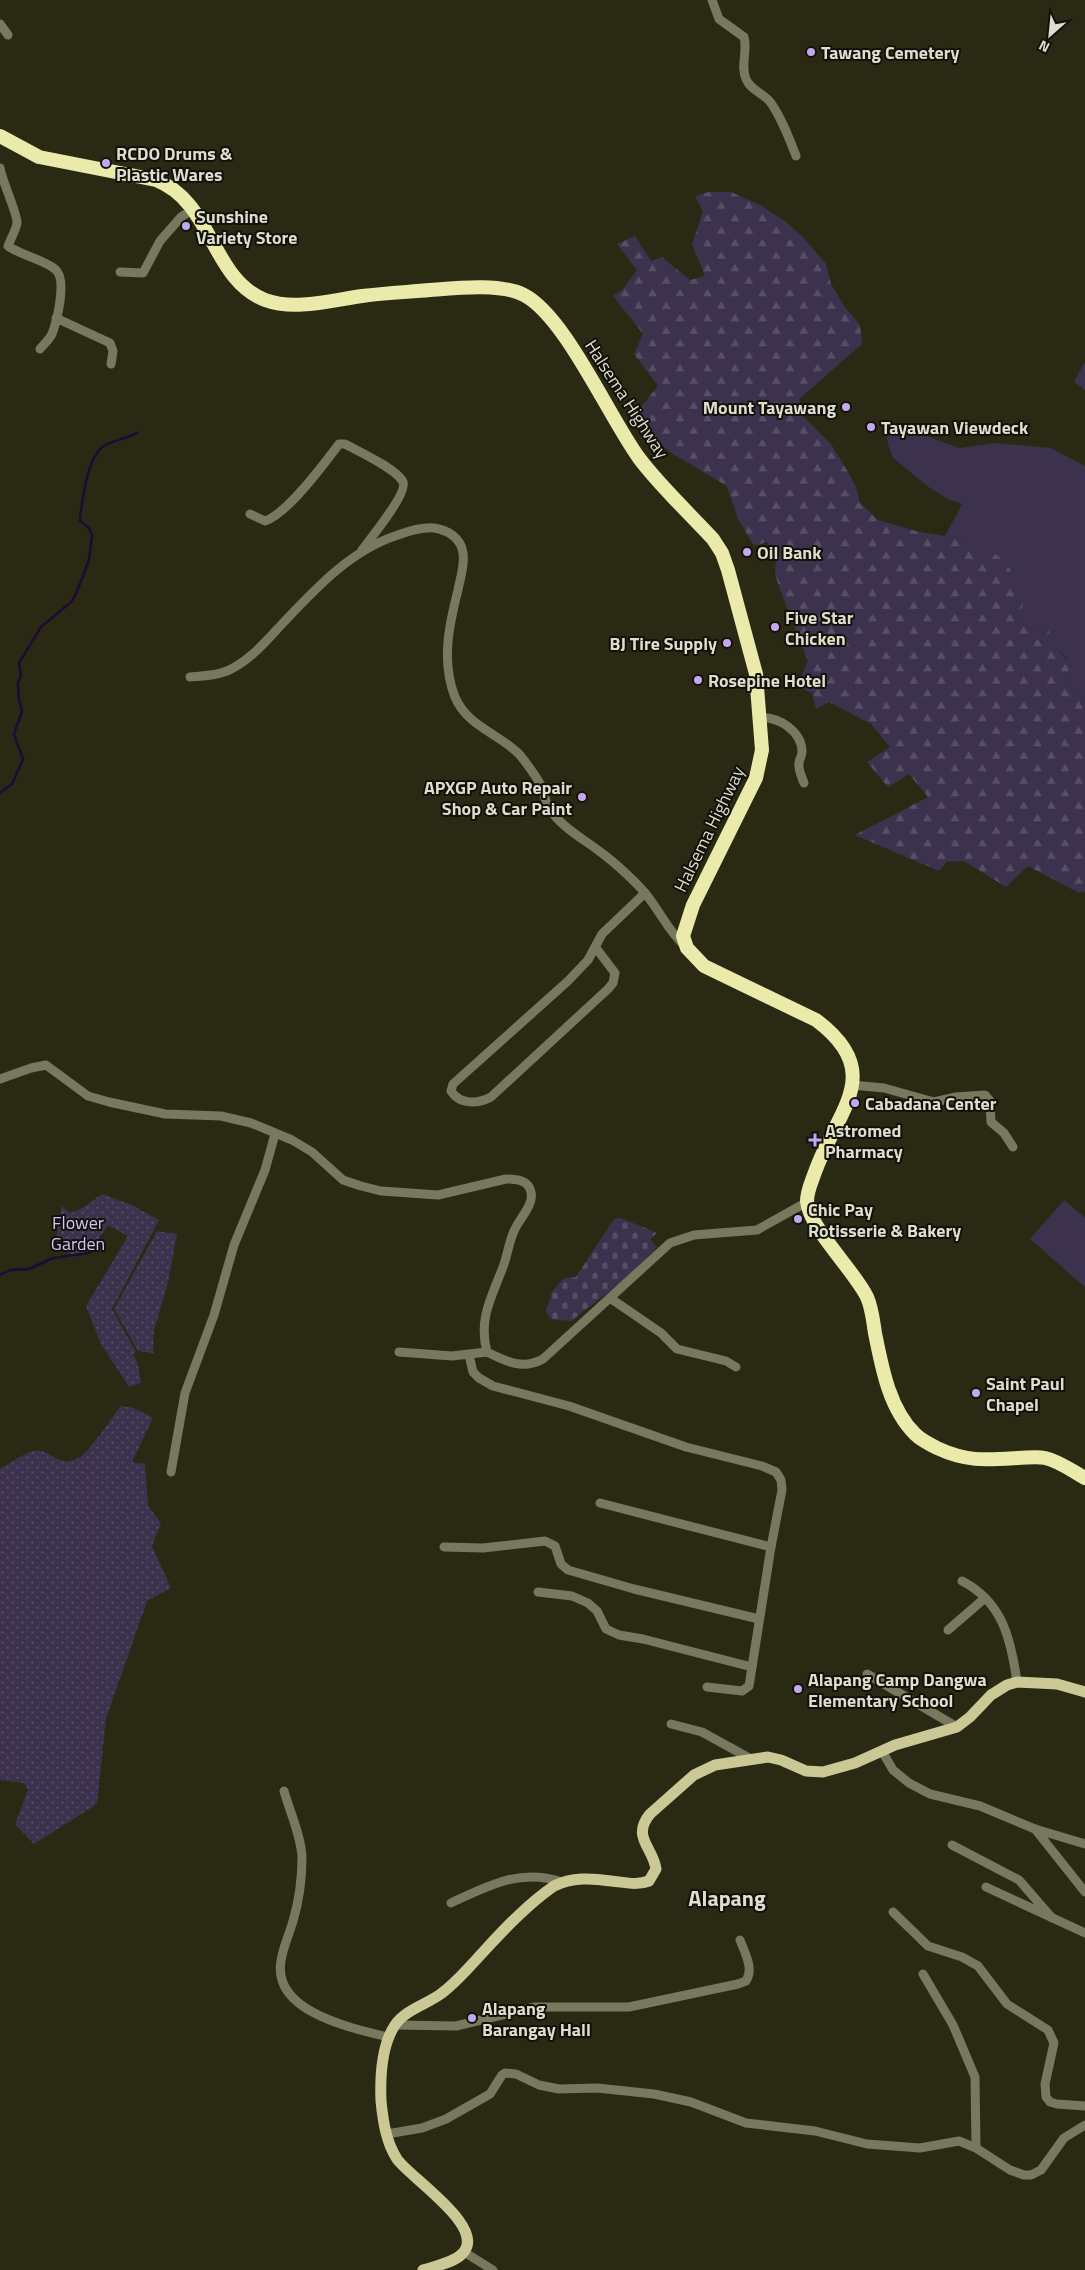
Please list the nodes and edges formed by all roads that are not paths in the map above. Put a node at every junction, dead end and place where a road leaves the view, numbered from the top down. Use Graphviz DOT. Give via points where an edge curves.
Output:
graph roads {
  1 [pos="712,0"];
  2 [pos="0,24"];
  3 [pos="8,36"];
  4 [pos="0,136"];
  5 [pos="796,156"];
  6 [pos="0,168"];
  7 [pos="193,209"];
  8 [pos="4,244"];
  9 [pos="120,272"];
  10 [pos="56,318"];
  11 [pos="40,349"];
  12 [pos="111,364"];
  13 [pos="250,514"];
  14 [pos="370,539"];
  15 [pos="386,539"];
  16 [pos="359,554"];
  17 [pos="190,677"];
  18 [pos="759,718"];
  19 [pos="804,783"];
  20 [pos="645,893"];
  21 [pos="596,948"];
  22 [pos="687,948"];
  23 [pos="0,1079"];
  24 [pos="852,1085"];
  25 [pos="275,1134"];
  26 [pos="1013,1146"];
  27 [pos="807,1202"];
  28 [pos="610,1298"];
  29 [pos="399,1352"];
  30 [pos="487,1352"];
  31 [pos="469,1355"];
  32 [pos="736,1367"];
  33 [pos="171,1472"];
  34 [pos="1085,1478"];
  35 [pos="600,1503"];
  36 [pos="444,1547"];
  37 [pos="771,1547"];
  38 [pos="962,1581"];
  39 [pos="538,1592"];
  40 [pos="986,1598"];
  41 [pos="759,1619"];
  42 [pos="948,1630"];
  43 [pos="752,1667"];
  44 [pos="867,1674"];
  45 [pos="1017,1682"];
  46 [pos="707,1687"];
  47 [pos="1085,1692"];
  48 [pos="671,1724"];
  49 [pos="956,1727"];
  50 [pos="882,1751"];
  51 [pos="751,1758"];
  52 [pos="284,1791"];
  53 [pos="1035,1829"];
  54 [pos="1085,1844"];
  55 [pos="952,1845"];
  56 [pos="562,1882"];
  57 [pos="986,1887"];
  58 [pos="1085,1892"];
  59 [pos="451,1903"];
  60 [pos="893,1912"];
  61 [pos="1052,1918"];
  62 [pos="1085,1934"];
  63 [pos="740,1940"];
  64 [pos="923,1974"];
  65 [pos="395,2025"];
  66 [pos="388,2037"];
  67 [pos="1085,2106"];
  68 [pos="1085,2125"];
  69 [pos="387,2134"];
  70 [pos="976,2148"];
  71 [pos="464,2252"];
  72 [pos="424,2270"];
  73 [pos="492,2270"];
  1 -- 5 [label="street" via="719,19 744,37 747,82 770,101"];
  2 -- 3 [label="street"];
  4 -- 7 [label="highway, Halsema Highway" via="38,157 162,183 178,192"];
  6 -- 8 [label="street" via="17,214 17,223"];
  7 -- 9 [label="street" via="181,217 160,241 143,273"];
  7 -- 18 [label="highway, Halsema Highway" via="234,276 250,292 282,305 456,288 507,290 536,302 566,339 640,459 722,553 756,674"];
  8 -- 10 [label="street" via="58,272 62,284"];
  10 -- 11 [label="street" via="52,335"];
  10 -- 12 [label="street" via="110,344 113,351"];
  13 -- 14 [label="street" via="265,521 277,514 343,443 403,481 403,491"];
  14 -- 15 [label="street"];
  14 -- 16 [label="street"];
  15 -- 16 [label="street"];
  15 -- 20 [label="street" via="410,530 430,528 444,530 460,544 464,554 462,573 448,637 447,661 455,698 472,721 519,755 542,788 548,808 562,824 602,853"];
  16 -- 17 [label="street" via="323,581 256,652 227,670"];
  18 -- 19 [label="street" via="776,719 787,724 795,734 802,753 799,769"];
  18 -- 22 [label="highway, Halsema Highway" via="762,750 756,778 693,905 683,936"];
  20 -- 21 [label="street" via="602,934"];
  20 -- 22 [label="street" via="674,936"];
  21 -- 21 [label="street" via="568,981 459,1078 451,1087 452,1094 468,1102 491,1097 608,989 615,973"];
  22 -- 24 [label="highway" via="704,966 794,1008 831,1030 841,1041 850,1060"];
  23 -- 25 [label="street" via="46,1065 88,1096 165,1114 237,1118"];
  24 -- 26 [label="street" via="884,1088 934,1102 985,1096 990,1101 991,1122"];
  24 -- 27 [label="highway" via="818,1163"];
  25 -- 30 [label="street" via="312,1152 343,1180 381,1191 438,1196 506,1179 517,1179 527,1184 531,1192 530,1201 511,1237 504,1266 486,1307 483,1323"];
  25 -- 33 [label="street" via="185,1393"];
  27 -- 28 [label="street" via="757,1230 694,1234 670,1243"];
  27 -- 34 [label="highway" via="823,1234 866,1294 884,1374 903,1420 915,1435 960,1458 1043,1457"];
  28 -- 30 [label="street" via="543,1359 533,1364 519,1365"];
  28 -- 32 [label="street" via="661,1333 677,1349 726,1361"];
  29 -- 31 [label="street"];
  30 -- 31 [label="street"];
  31 -- 37 [label="street" via="473,1372 493,1386 569,1406 686,1447 776,1472 782,1490"];
  35 -- 37 [label="street"];
  36 -- 41 [label="street" via="483,1548 546,1542 555,1546 563,1567 568,1570"];
  37 -- 41 [label="street"];
  38 -- 40 [label="street"];
  39 -- 43 [label="street" via="561,1594 588,1603 597,1611 606,1629 619,1635"];
  40 -- 42 [label="street"];
  40 -- 45 [label="street" via="1010,1639"];
  41 -- 43 [label="street"];
  43 -- 46 [label="street" via="749,1686 745,1690"];
  44 -- 49 [label="street"];
  45 -- 47 [label="main road" via="1057,1684"];
  45 -- 49 [label="main road" via="991,1695"];
  48 -- 51 [label="street" via="702,1732"];
  49 -- 50 [label="main road"];
  50 -- 51 [label="main road" via="824,1772 806,1771 775,1758"];
  50 -- 53 [label="street" via="893,1770 908,1783 942,1797 980,1806"];
  51 -- 56 [label="main road" via="703,1769 650,1814 641,1833 655,1865 655,1874 649,1881 636,1884 580,1878"];
  52 -- 66 [label="street" via="302,1855 296,1911 281,1961 282,1979 291,1996 305,2008 339,2023"];
  53 -- 54 [label="street"];
  53 -- 58 [label="street"];
  55 -- 61 [label="street" via="1019,1880"];
  56 -- 59 [label="street" via="538,1875 515,1878"];
  56 -- 65 [label="main road" via="517,1916 451,1986 400,2018"];
  57 -- 61 [label="street"];
  60 -- 67 [label="street" via="928,1946 978,1966 1008,2004 1048,2030 1054,2043 1045,2084 1046,2097 1057,2104"];
  61 -- 62 [label="street"];
  63 -- 65 [label="street" via="749,1974 746,1981 738,1984 629,2007 534,2007 456,2026"];
  64 -- 70 [label="street" via="953,2025 975,2077"];
  65 -- 66 [label="main road"];
  66 -- 69 [label="main road" via="381,2086"];
  68 -- 70 [label="street" via="1064,2138 1042,2170 1031,2175 1010,2170"];
  69 -- 70 [label="street" via="422,2128 446,2119 490,2094 502,2075 510,2073 559,2090 597,2088 654,2094 691,2102 746,2123 809,2130 867,2144 920,2148 959,2141"];
  69 -- 71 [label="main road" via="398,2160 462,2224 467,2239"];
  71 -- 72 [label="main road"];
  71 -- 73 [label="street"];
}
